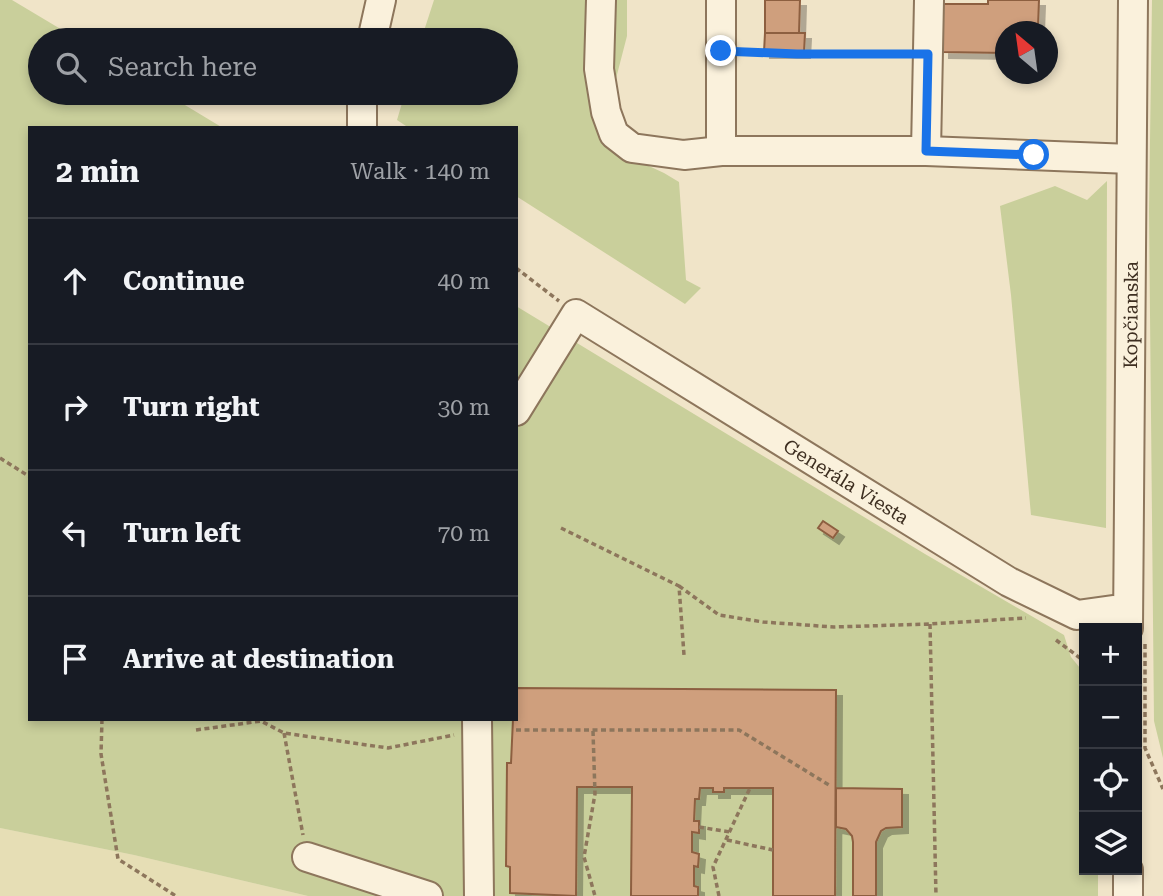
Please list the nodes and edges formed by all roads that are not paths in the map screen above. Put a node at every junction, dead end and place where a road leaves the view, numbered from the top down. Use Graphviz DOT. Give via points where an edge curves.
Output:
graph roads {
  1 [pos="381,0"];
  2 [pos="601,0"];
  3 [pos="721,0"];
  4 [pos="929,0"];
  5 [pos="1133,0"];
  6 [pos="375,28"];
  7 [pos="362,105"];
  8 [pos="362,126"];
  9 [pos="721,151"];
  10 [pos="926,151"];
  11 [pos="1131,159"];
  12 [pos="518,408"];
  13 [pos="1128,621"];
  14 [pos="1083,622"];
  15 [pos="477,725"];
  16 [pos="307,858"];
  17 [pos="1128,875"];
  18 [pos="428,896"];
  19 [pos="479,896"];
  20 [pos="1128,896"];
  1 -- 6 [label="street"];
  2 -- 9 [label="street" via="599,69 614,134 632,148 684,155"];
  3 -- 9 [label="street"];
  4 -- 10 [label="street"];
  5 -- 11 [label="street, Kopčianska"];
  7 -- 8 [label="street"];
  9 -- 10 [label="street"];
  10 -- 11 [label="street"];
  11 -- 13 [label="street, Kopčianska"];
  12 -- 14 [label="street, Generála Viesta" via="576,314 1009,582"];
  13 -- 14 [label="street, Generála Viesta" via="1113,610"];
  15 -- 19 [label="street"];
  16 -- 18 [label="street"];
  17 -- 20 [label="street"];
}
